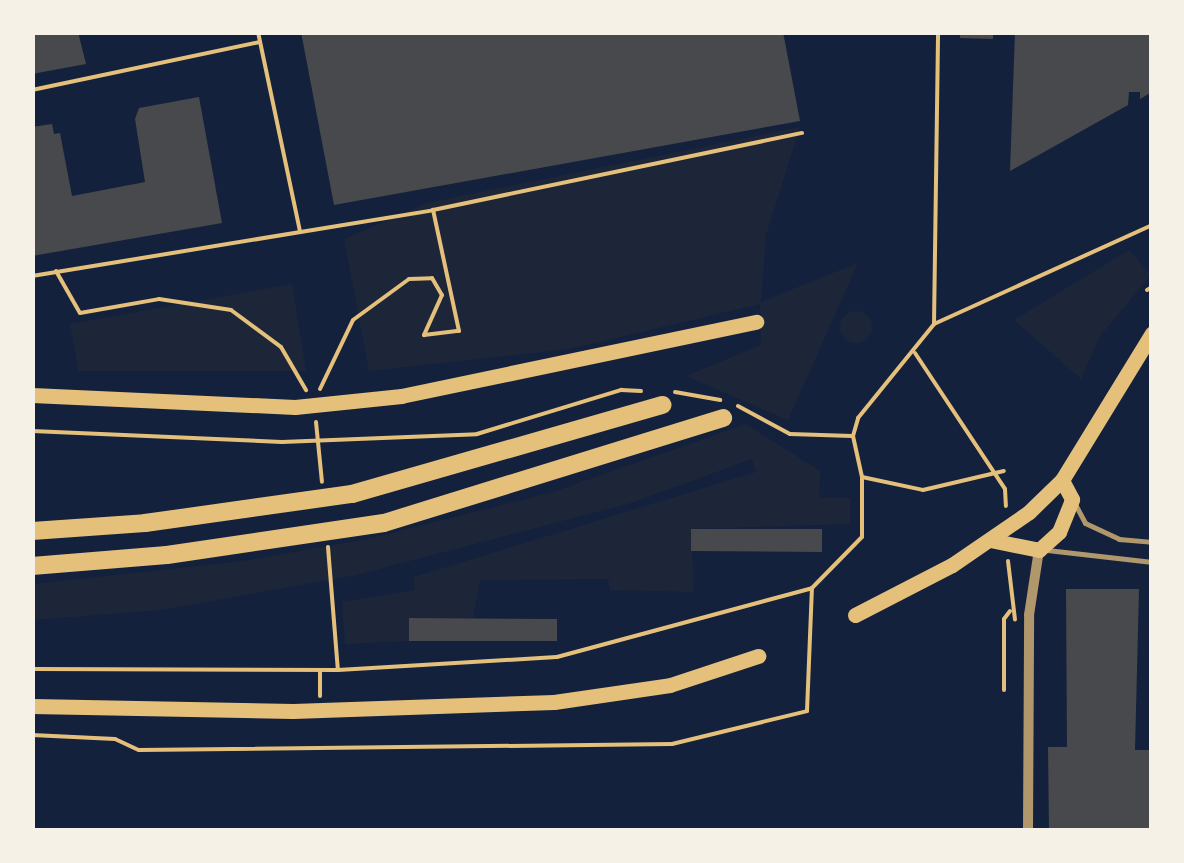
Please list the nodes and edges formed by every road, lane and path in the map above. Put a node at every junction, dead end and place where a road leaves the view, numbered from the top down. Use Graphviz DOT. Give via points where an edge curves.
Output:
graph roads {
  1 [pos="258,32"];
  2 [pos="938,32"];
  3 [pos="260,42"];
  4 [pos="32,90"];
  5 [pos="802,133"];
  6 [pos="433,210"];
  7 [pos="1152,225"];
  8 [pos="300,232"];
  9 [pos="56,270"];
  10 [pos="32,276"];
  11 [pos="756,322"];
  12 [pos="934,324"];
  13 [pos="1152,334"];
  14 [pos="915,353"];
  15 [pos="308,393"];
  16 [pos="319,394"];
  17 [pos="32,396"];
  18 [pos="664,396"];
  19 [pos="723,418"];
  20 [pos="32,432"];
  21 [pos="852,436"];
  22 [pos="1004,471"];
  23 [pos="994,473"];
  24 [pos="862,477"];
  25 [pos="1062,480"];
  26 [pos="1005,488"];
  27 [pos="1072,499"];
  28 [pos="32,531"];
  29 [pos="990,540"];
  30 [pos="1152,542"];
  31 [pos="1039,550"];
  32 [pos="1152,562"];
  33 [pos="32,566"];
  34 [pos="812,588"];
  35 [pos="333,602"];
  36 [pos="1010,611"];
  37 [pos="855,614"];
  38 [pos="758,656"];
  39 [pos="32,669"];
  40 [pos="320,670"];
  41 [pos="338,670"];
  42 [pos="1004,690"];
  43 [pos="320,691"];
  44 [pos="32,706"];
  45 [pos="32,735"];
  46 [pos="1028,830"];
  1 -- 3 [label="path"];
  2 -- 12 [label="path"];
  3 -- 4 [label="path"];
  3 -- 8 [label="path"];
  5 -- 6 [label="path"];
  6 -- 8 [label="path"];
  6 -- 16 [label="path" via="458,331 424,335 442,295 432,278 418,275 380,294 339,340"];
  7 -- 12 [label="path"];
  8 -- 9 [label="path"];
  9 -- 10 [label="path"];
  9 -- 15 [label="path" via="80,313 159,299 231,310 281,348"];
  11 -- 17 [label="main road" via="675,344 348,402 295,407"];
  12 -- 14 [label="path"];
  13 -- 25 [label="main road"];
  14 -- 21 [label="path" via="858,418"];
  14 -- 23 [label="path"];
  18 -- 20 [label="path" via="621,390 477,434 282,442"];
  18 -- 21 [label="path" via="733,403 790,434"];
  18 -- 28 [label="highway" via="352,494 145,523"];
  19 -- 33 [label="highway" via="384,523 166,555"];
  21 -- 24 [label="path"];
  22 -- 23 [label="path"];
  23 -- 24 [label="path" via="923,490"];
  23 -- 26 [label="path"];
  24 -- 34 [label="path" via="862,537"];
  25 -- 27 [label="main road"];
  25 -- 29 [label="main road"];
  27 -- 30 [label="lane" via="1085,523 1119,538"];
  27 -- 31 [label="main road" via="1059,532"];
  29 -- 31 [label="main road"];
  29 -- 37 [label="main road"];
  31 -- 32 [label="lane"];
  31 -- 46 [label="street" via="1030,616"];
  34 -- 41 [label="path" via="557,657"];
  34 -- 45 [label="path" via="806,711 672,744 138,750 115,739"];
  35 -- 41 [label="path"];
  36 -- 42 [label="path"];
  38 -- 44 [label="main road" via="689,680 554,702 294,711"];
  39 -- 40 [label="path"];
  40 -- 41 [label="path"];
  40 -- 43 [label="path"];
}
